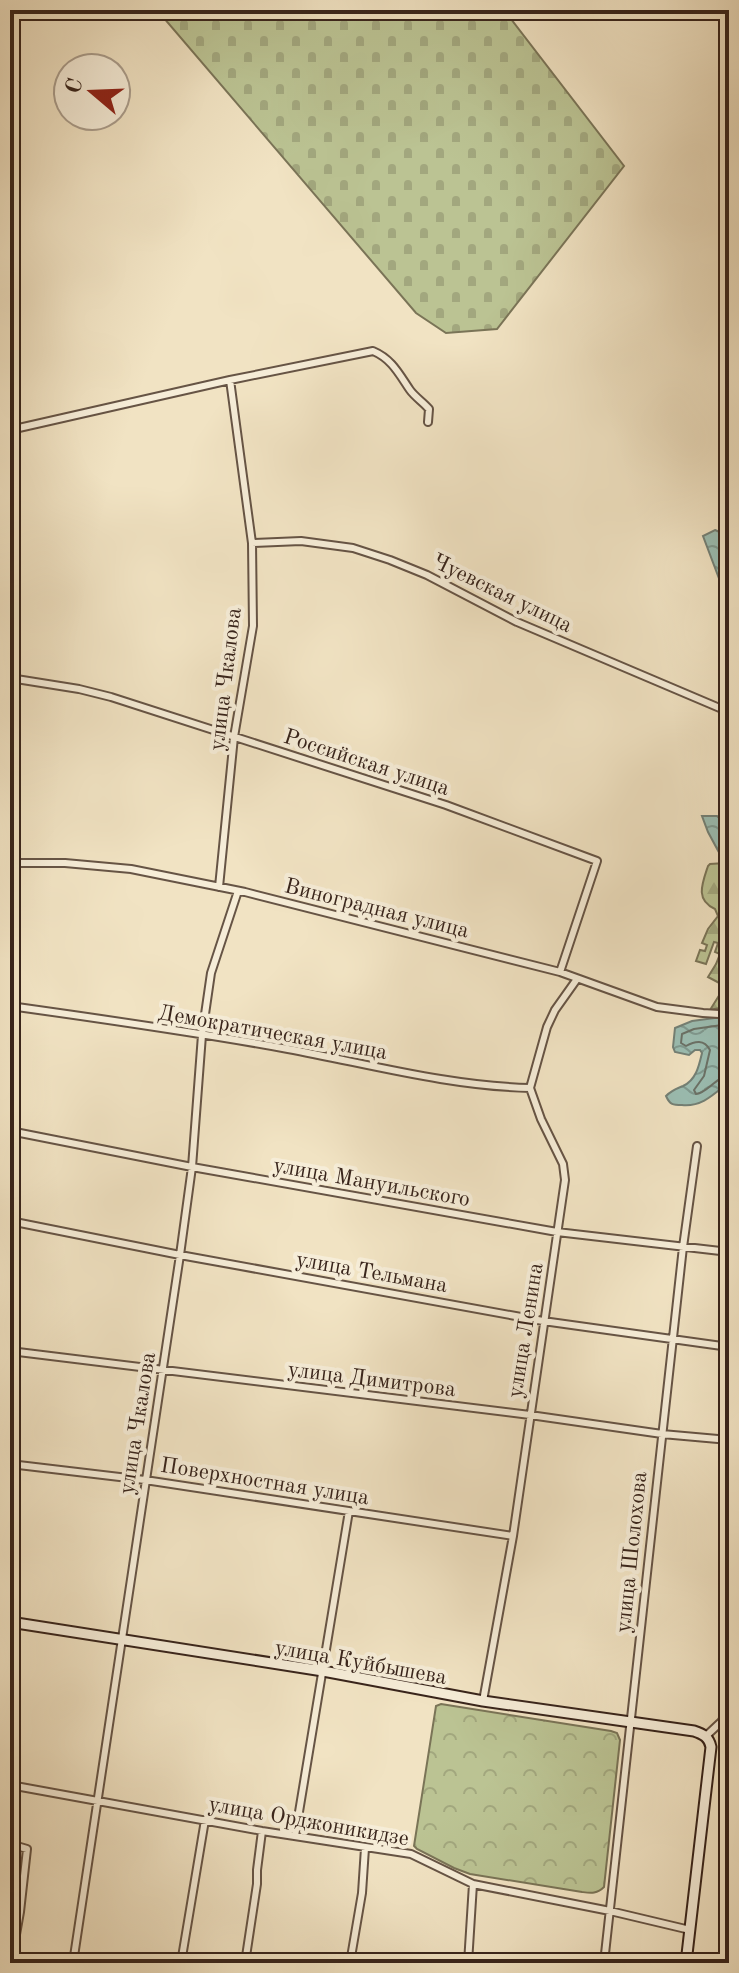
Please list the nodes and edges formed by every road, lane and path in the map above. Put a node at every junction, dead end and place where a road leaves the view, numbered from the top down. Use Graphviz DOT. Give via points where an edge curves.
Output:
graph roads {
  1 [pos="230,380"];
  2 [pos="428,422"];
  3 [pos="10,430"];
  4 [pos="252,543"];
  5 [pos="10,678"];
  6 [pos="729,712"];
  7 [pos="234,737"];
  8 [pos="10,863"];
  9 [pos="219,887"];
  10 [pos="238,891"];
  11 [pos="560,972"];
  12 [pos="577,979"];
  13 [pos="10,1006"];
  14 [pos="729,1011"];
  15 [pos="202,1035"];
  16 [pos="530,1088"];
  17 [pos="10,1131"];
  18 [pos="697,1146"];
  19 [pos="192,1167"];
  20 [pos="10,1221"];
  21 [pos="557,1232"];
  22 [pos="683,1247"];
  23 [pos="729,1252"];
  24 [pos="180,1255"];
  25 [pos="543,1321"];
  26 [pos="674,1339"];
  27 [pos="729,1347"];
  28 [pos="10,1351"];
  29 [pos="163,1370"];
  30 [pos="530,1415"];
  31 [pos="662,1434"];
  32 [pos="729,1440"];
  33 [pos="10,1464"];
  34 [pos="145,1480"];
  35 [pos="349,1511"];
  36 [pos="513,1536"];
  37 [pos="10,1622"];
  38 [pos="122,1640"];
  39 [pos="323,1671"];
  40 [pos="483,1701"];
  41 [pos="729,1709"];
  42 [pos="630,1722"];
  43 [pos="706,1736"];
  44 [pos="10,1785"];
  45 [pos="96,1800"];
  46 [pos="205,1820"];
  47 [pos="262,1831"];
  48 [pos="295,1836"];
  49 [pos="10,1844"];
  50 [pos="365,1848"];
  51 [pos="473,1884"];
  52 [pos="610,1911"];
  53 [pos="690,1930"];
  54 [pos="11,1963"];
  55 [pos="73,1963"];
  56 [pos="181,1963"];
  57 [pos="245,1963"];
  58 [pos="350,1963"];
  59 [pos="468,1963"];
  60 [pos="604,1963"];
  61 [pos="686,1963"];
  1 -- 2 [label="street" via="373,351 399,371 429,409"];
  1 -- 3 [label="street"];
  1 -- 4 [label="street, улица Чкалова"];
  4 -- 6 [label="street, Чуевская улица" via="301,541 353,548 390,560 517,622"];
  4 -- 7 [label="street, улица Чкалова" via="253,626"];
  5 -- 7 [label="street, Российская улица" via="111,697"];
  7 -- 9 [label="street, улица Чкалова"];
  7 -- 11 [label="street, Российская улица" via="446,805 597,861"];
  8 -- 9 [label="street, Виноградная улица" via="131,869"];
  9 -- 10 [label="street, Виноградная улица"];
  10 -- 11 [label="street, Виноградная улица"];
  10 -- 15 [label="street, улица Чкалова" via="211,973"];
  11 -- 12 [label="street, Виноградная улица"];
  12 -- 14 [label="street, Виноградная улица" via="657,1007"];
  12 -- 16 [label="street" via="547,1027"];
  13 -- 15 [label="street, Демократическая улица"];
  15 -- 16 [label="street, Демократическая улица" via="433,1079"];
  15 -- 19 [label="street, улица Чкалова"];
  16 -- 21 [label="street, улица Ленина" via="563,1164"];
  17 -- 19 [label="street, улица Мануильского"];
  18 -- 22 [label="street, улица Шолохова"];
  19 -- 21 [label="street, улица Мануильского"];
  19 -- 24 [label="street, улица Чкалова"];
  20 -- 24 [label="street, улица Тельмана"];
  21 -- 22 [label="street, улица Мануильского"];
  21 -- 25 [label="street, улица Ленина"];
  22 -- 23 [label="street, улица Мануильского"];
  22 -- 26 [label="street, улица Шолохова"];
  24 -- 25 [label="street, улица Тельмана"];
  24 -- 29 [label="street, улица Чкалова"];
  25 -- 26 [label="street, улица Тельмана"];
  25 -- 30 [label="street, улица Ленина"];
  26 -- 27 [label="street, улица Тельмана"];
  26 -- 31 [label="street, улица Шолохова"];
  28 -- 29 [label="street, улица Димитрова"];
  29 -- 30 [label="street, улица Димитрова"];
  29 -- 34 [label="street, улица Чкалова"];
  30 -- 31 [label="street, улица Димитрова"];
  30 -- 36 [label="street, улица Ленина"];
  31 -- 32 [label="street, улица Димитрова"];
  31 -- 42 [label="street, улица Шолохова"];
  33 -- 34 [label="street, Поверхностная улица"];
  34 -- 35 [label="street, Поверхностная улица"];
  34 -- 38 [label="street, улица Чкалова"];
  35 -- 36 [label="street, Поверхностная улица"];
  35 -- 39 [label="street"];
  36 -- 40 [label="street, улица Ленина"];
  37 -- 38 [label="street, улица Куйбышева"];
  38 -- 39 [label="street, улица Куйбышева"];
  38 -- 45 [label="street, улица Чкалова"];
  39 -- 40 [label="street, улица Куйбышева"];
  39 -- 48 [label="street"];
  40 -- 42 [label="street, улица Куйбышева"];
  41 -- 43 [label="street"];
  42 -- 43 [label="street, улица Куйбышева"];
  42 -- 52 [label="street, улица Шолохова"];
  43 -- 53 [label="street" via="711,1747"];
  44 -- 45 [label="street, улица Орджоникидзе"];
  45 -- 46 [label="street, улица Орджоникидзе"];
  45 -- 55 [label="street, улица Чкалова"];
  46 -- 47 [label="street, улица Орджоникидзе"];
  46 -- 56 [label="street"];
  47 -- 48 [label="street, улица Орджоникидзе"];
  47 -- 57 [label="street"];
  48 -- 50 [label="street, улица Орджоникидзе"];
  49 -- 54 [label="street" via="27,1849"];
  50 -- 51 [label="street, улица Орджоникидзе" via="411,1854"];
  50 -- 58 [label="street"];
  51 -- 52 [label="street, улица Орджоникидзе"];
  51 -- 59 [label="street"];
  52 -- 53 [label="street, улица Орджоникидзе"];
  52 -- 60 [label="street, улица Шолохова"];
  53 -- 61 [label="street"];
}
